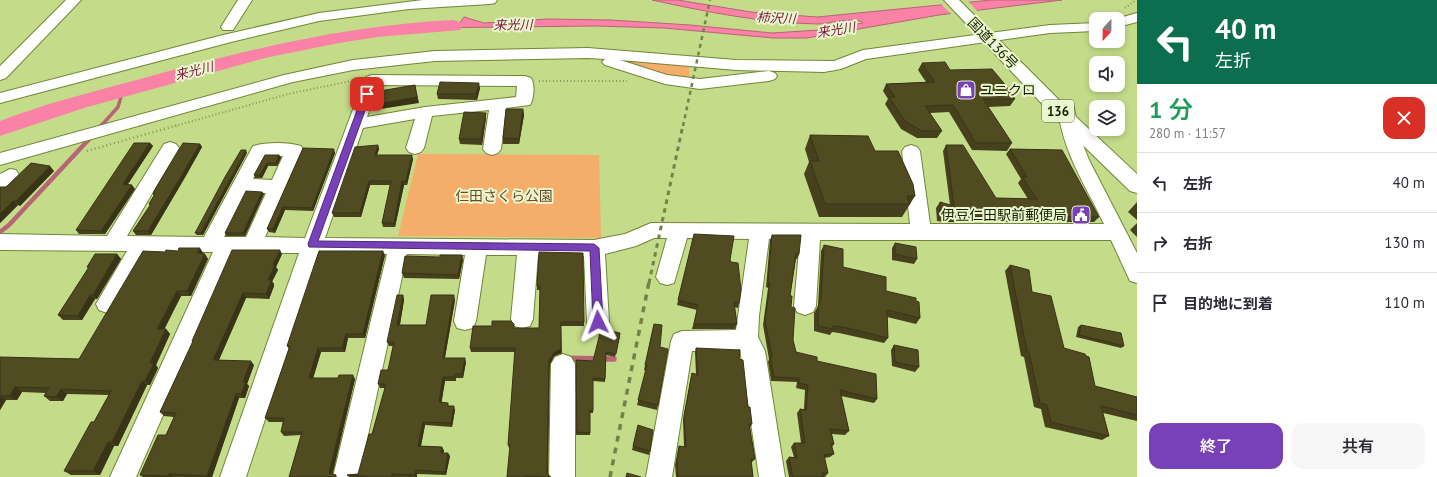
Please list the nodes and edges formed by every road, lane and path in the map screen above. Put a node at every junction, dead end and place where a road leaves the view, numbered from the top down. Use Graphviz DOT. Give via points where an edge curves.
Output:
graph roads {
  1 [pos="74,0"];
  2 [pos="245,0"];
  3 [pos="490,0"];
  4 [pos="952,0"];
  5 [pos="959,0"];
  6 [pos="1137,17"];
  7 [pos="1125,21"];
  8 [pos="228,27"];
  9 [pos="1089,27"];
  10 [pos="989,35"];
  11 [pos="495,54"];
  12 [pos="836,66"];
  13 [pos="0,75"];
  14 [pos="372,80"];
  15 [pos="525,81"];
  16 [pos="626,81"];
  17 [pos="0,98"];
  18 [pos="498,103"];
  19 [pos="425,112"];
  20 [pos="1066,113"];
  21 [pos="356,124"];
  22 [pos="170,148"];
  23 [pos="415,148"];
  24 [pos="492,150"];
  25 [pos="87,151"];
  26 [pos="911,151"];
  27 [pos="0,159"];
  28 [pos="1137,175"];
  29 [pos="241,185"];
  30 [pos="1137,186"];
  31 [pos="279,187"];
  32 [pos="680,230"];
  33 [pos="760,231"];
  34 [pos="811,232"];
  35 [pos="921,232"];
  36 [pos="1117,232"];
  37 [pos="0,242"];
  38 [pos="112,244"];
  39 [pos="142,244"];
  40 [pos="312,244"];
  41 [pos="219,245"];
  42 [pos="252,245"];
  43 [pos="399,246"];
  44 [pos="477,246"];
  45 [pos="528,247"];
  46 [pos="594,248"];
  47 [pos="1137,275"];
  48 [pos="667,277"];
  49 [pos="107,304"];
  50 [pos="805,306"];
  51 [pos="522,319"];
  52 [pos="465,321"];
  53 [pos="598,322"];
  54 [pos="747,337"];
  55 [pos="563,364"];
  56 [pos="123,477"];
  57 [pos="233,477"];
  58 [pos="346,477"];
  59 [pos="562,477"];
  60 [pos="659,477"];
  61 [pos="772,477"];
  1 -- 13 [label="street"];
  2 -- 8 [label="street"];
  3 -- 17 [label="street" via="409,6 319,17 228,38"];
  4 -- 10 [label="highway, 国道136号 / 136"];
  5 -- 10 [label="highway, 国道136号 / 136"];
  6 -- 7 [label="street"];
  9 -- 10 [label="street"];
  10 -- 12 [label="street" via="862,56"];
  10 -- 20 [label="highway, 国道136号 / 136"];
  11 -- 12 [label="street" via="588,53 736,65"];
  11 -- 12 [label="street" via="602,60 665,79 700,84"];
  11 -- 27 [label="street" via="435,56 353,65 290,78"];
  14 -- 15 [label="street"];
  14 -- 21 [label="street"];
  14 -- 25 [label="path" via="362,79 288,94"];
  15 -- 16 [label="path"];
  15 -- 18 [label="street" via="524,101"];
  18 -- 19 [label="street"];
  18 -- 24 [label="street"];
  19 -- 21 [label="street"];
  19 -- 23 [label="street"];
  20 -- 28 [label="highway, 国道136号 / 136"];
  20 -- 30 [label="highway, 国道136号 / 136"];
  20 -- 36 [label="street" via="1075,151"];
  21 -- 40 [label="street"];
  22 -- 38 [label="street"];
  26 -- 35 [label="street"];
  29 -- 31 [label="street"];
  29 -- 31 [label="street" via="259,150 295,150"];
  29 -- 41 [label="street"];
  31 -- 42 [label="street"];
  32 -- 33 [label="street"];
  32 -- 46 [label="street" via="651,230 629,241"];
  32 -- 48 [label="street"];
  33 -- 34 [label="street"];
  33 -- 54 [label="street"];
  34 -- 35 [label="street"];
  34 -- 50 [label="street"];
  35 -- 36 [label="street"];
  36 -- 47 [label="street"];
  37 -- 38 [label="street"];
  38 -- 39 [label="street"];
  39 -- 41 [label="street"];
  39 -- 49 [label="street"];
  40 -- 42 [label="street"];
  40 -- 43 [label="street"];
  40 -- 57 [label="street"];
  41 -- 42 [label="street"];
  41 -- 56 [label="street"];
  43 -- 44 [label="street"];
  43 -- 58 [label="street"];
  44 -- 45 [label="street"];
  44 -- 52 [label="street"];
  45 -- 46 [label="street"];
  45 -- 51 [label="street"];
  46 -- 53 [label="street"];
  54 -- 60 [label="street" via="732,341 682,341"];
  54 -- 61 [label="street" via="753,351"];
  55 -- 59 [label="street"];
}
